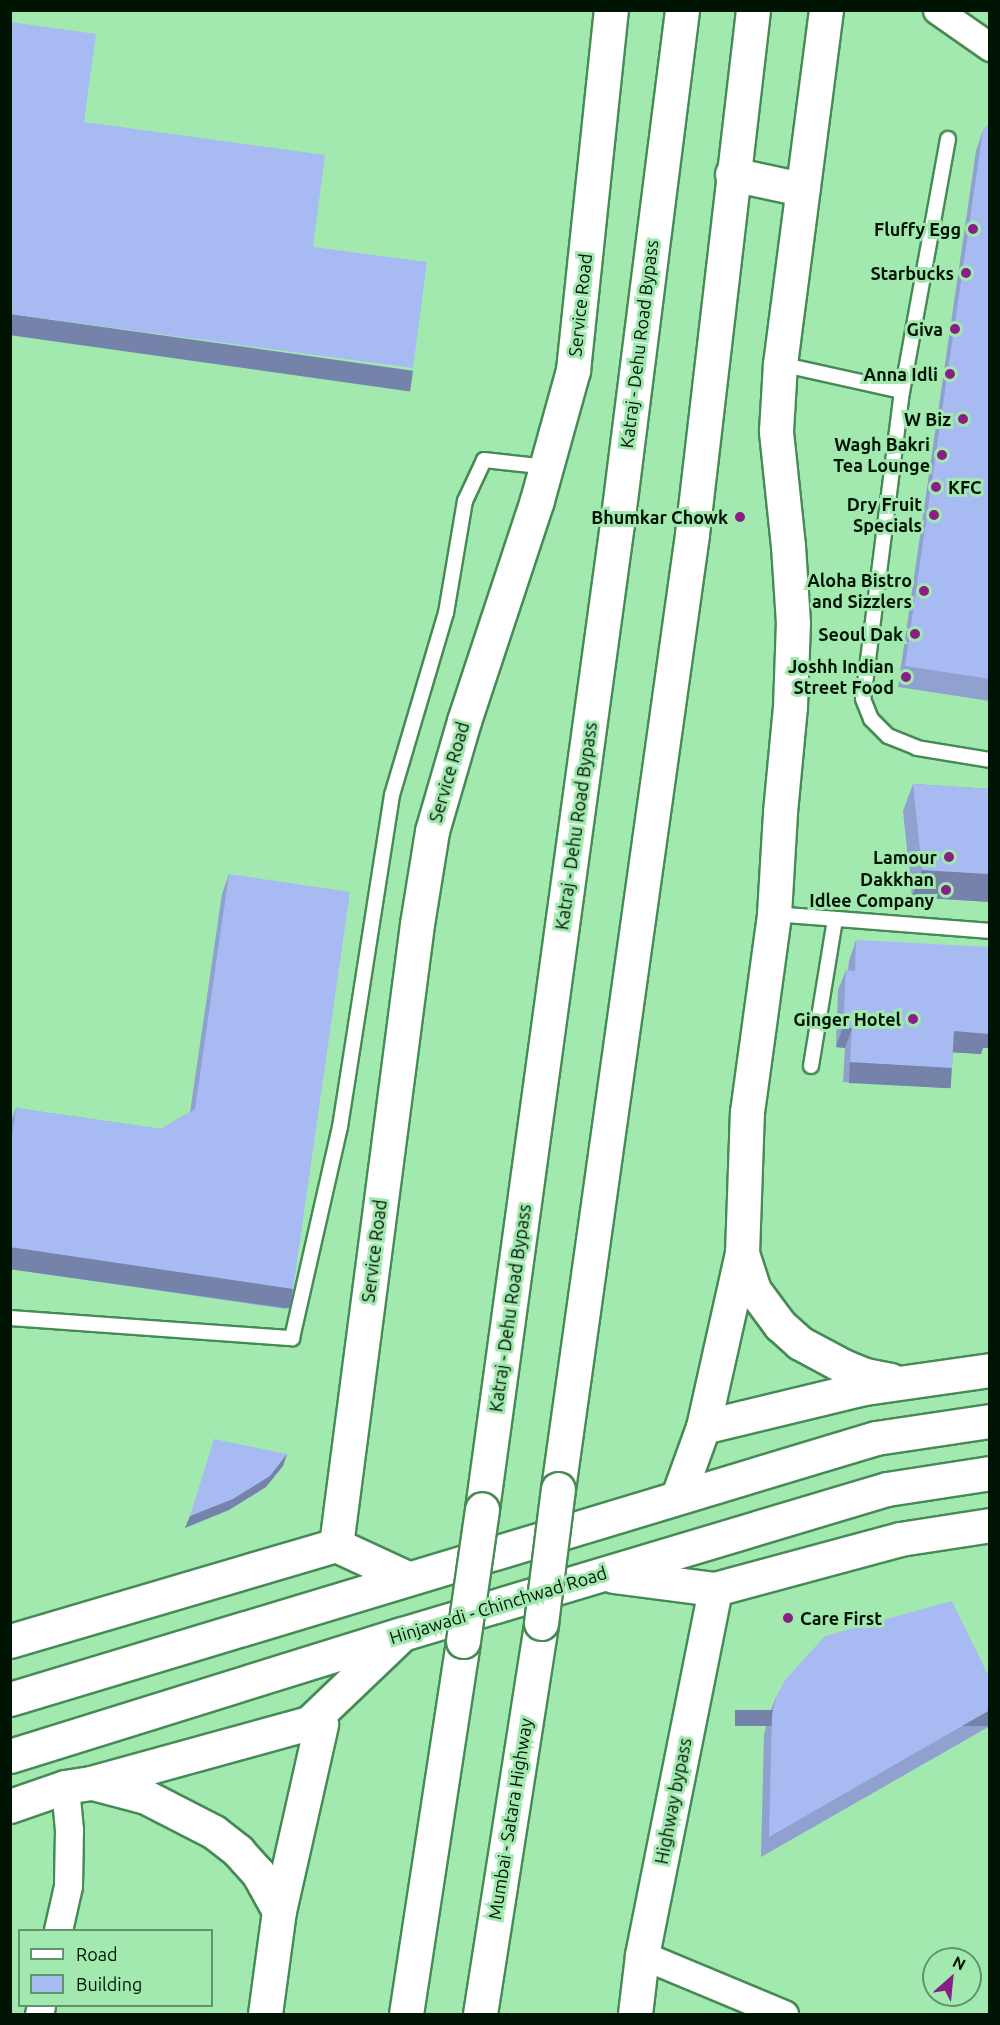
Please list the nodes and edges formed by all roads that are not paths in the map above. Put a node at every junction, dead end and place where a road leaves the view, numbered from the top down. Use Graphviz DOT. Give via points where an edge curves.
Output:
graph roads {
  1 [pos="611,10"];
  2 [pos="682,10"];
  3 [pos="753,10"];
  4 [pos="826,10"];
  5 [pos="937,10"];
  6 [pos="990,47"];
  7 [pos="948,139"];
  8 [pos="732,174"];
  9 [pos="802,189"];
  10 [pos="780,364"];
  11 [pos="902,391"];
  12 [pos="547,467"];
  13 [pos="990,760"];
  14 [pos="774,914"];
  15 [pos="835,920"];
  16 [pos="990,931"];
  17 [pos="811,1066"];
  18 [pos="742,1253"];
  19 [pos="10,1318"];
  20 [pos="990,1370"];
  21 [pos="901,1382"];
  22 [pos="990,1421"];
  23 [pos="703,1427"];
  24 [pos="990,1473"];
  25 [pos="678,1496"];
  26 [pos="990,1525"];
  27 [pos="336,1545"];
  28 [pos="601,1575"];
  29 [pos="407,1578"];
  30 [pos="715,1589"];
  31 [pos="402,1634"];
  32 [pos="10,1641"];
  33 [pos="10,1699"];
  34 [pos="321,1724"];
  35 [pos="10,1755"];
  36 [pos="78,1785"];
  37 [pos="10,1806"];
  38 [pos="279,1911"];
  39 [pos="58,1929"];
  40 [pos="642,1955"];
  41 [pos="265,2014"];
  42 [pos="406,2014"];
  43 [pos="480,2014"];
  44 [pos="635,2014"];
  45 [pos="783,2014"];
  1 -- 12 [label="main road, Service Road" via="573,370"];
  2 -- 42 [label="main road, Katraj - Dehu Road Bypass, bridge" via="617,524 482,1509"];
  3 -- 8 [label="main road"];
  4 -- 9 [label="main road"];
  5 -- 6 [label="street"];
  7 -- 11 [label="lane"];
  8 -- 9 [label="main road"];
  8 -- 43 [label="main road, Mumbai - Satara Highway, bridge" via="692,534 541,1623"];
  9 -- 10 [label="main road"];
  10 -- 11 [label="lane"];
  10 -- 14 [label="main road" via="776,431 792,623 790,707"];
  11 -- 13 [label="lane" via="863,699 871,719 888,736 917,748"];
  12 -- 19 [label="lane" via="484,460 465,501 446,613 392,795 340,1126 292,1338"];
  12 -- 27 [label="main road, Service Road" via="432,831"];
  14 -- 15 [label="lane"];
  14 -- 18 [label="main road" via="747,1112"];
  15 -- 16 [label="lane"];
  15 -- 17 [label="lane"];
  18 -- 21 [label="main road" via="754,1290 780,1325 800,1343 865,1375"];
  18 -- 23 [label="main road"];
  20 -- 21 [label="main road"];
  21 -- 23 [label="main road"];
  22 -- 25 [label="main road" via="876,1438"];
  23 -- 25 [label="main road"];
  24 -- 28 [label="main road, Hinjawadi - Chinchwad Road" via="887,1489"];
  25 -- 29 [label="main road"];
  26 -- 30 [label="main road" via="900,1539"];
  27 -- 29 [label="main road"];
  27 -- 32 [label="main road"];
  28 -- 30 [label="main road"];
  28 -- 31 [label="main road, Hinjawadi - Chinchwad Road"];
  29 -- 33 [label="main road"];
  30 -- 40 [label="main road, Highway bypass"];
  31 -- 35 [label="main road, Hinjawadi - Chinchwad Road"];
  31 -- 36 [label="main road" via="309,1723"];
  34 -- 38 [label="main road"];
  36 -- 37 [label="main road"];
  36 -- 38 [label="main road" via="146,1797 214,1832 258,1874"];
  36 -- 39 [label="street" via="69,1830 68,1886"];
  38 -- 41 [label="main road"];
  40 -- 44 [label="main road, Highway bypass"];
  40 -- 45 [label="street"];
}
